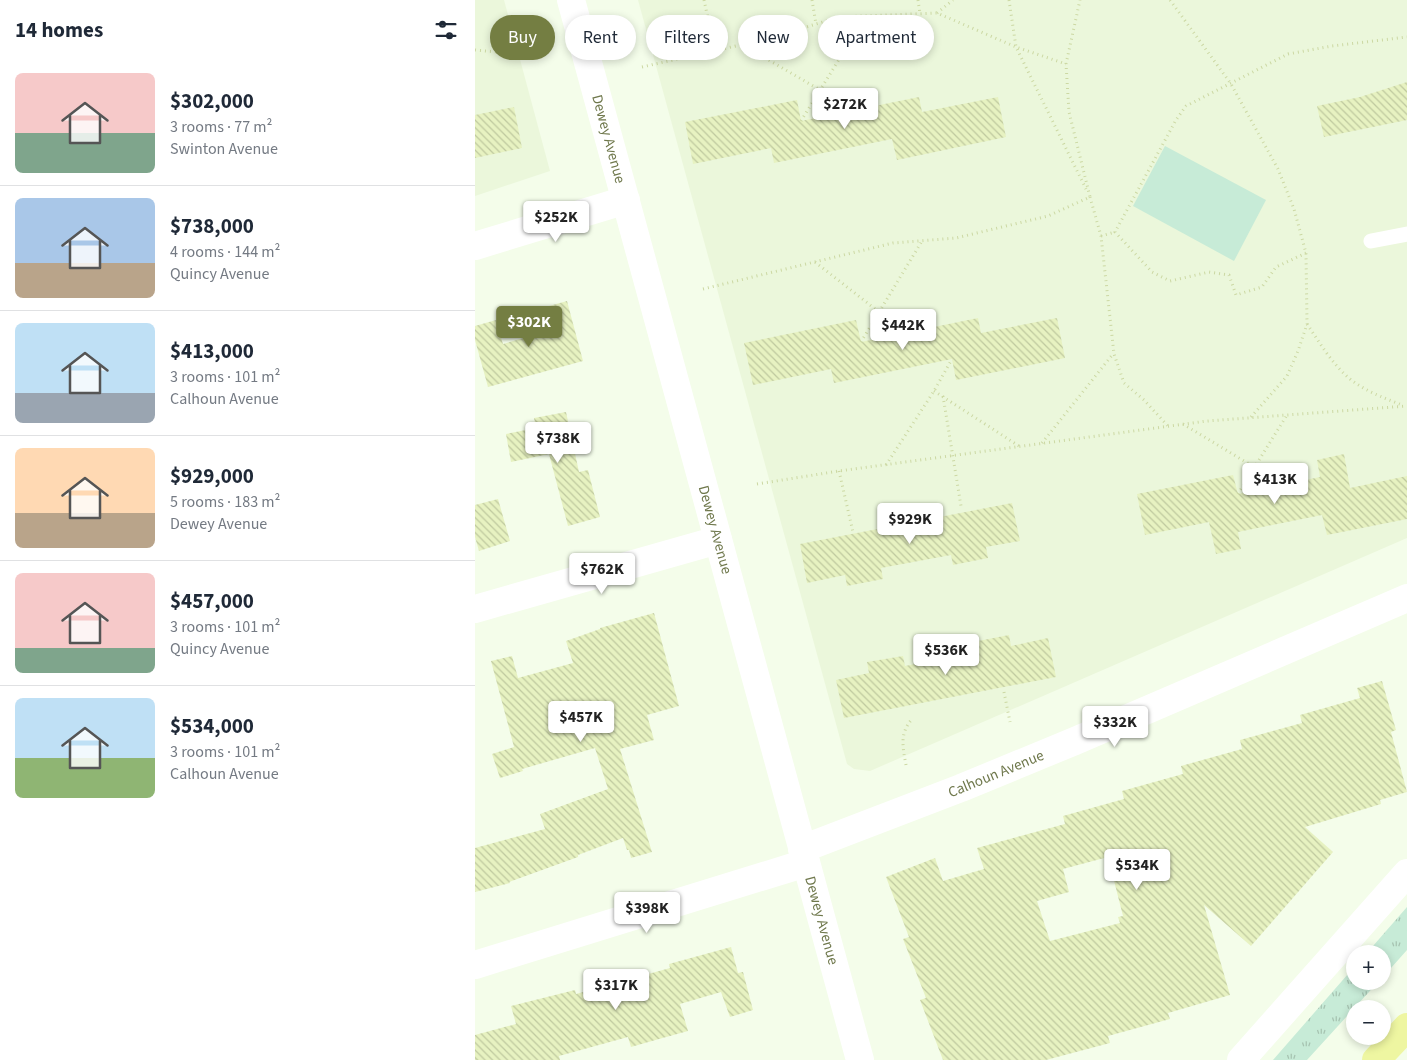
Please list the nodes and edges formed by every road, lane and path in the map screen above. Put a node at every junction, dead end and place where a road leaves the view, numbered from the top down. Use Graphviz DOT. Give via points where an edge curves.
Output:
graph roads {
  1 [pos="571,0"];
  2 [pos="704,0"];
  3 [pos="812,0"];
  4 [pos="918,0"];
  5 [pos="953,0"];
  6 [pos="1009,0"];
  7 [pos="1080,0"];
  8 [pos="1170,0"];
  9 [pos="937,13"];
  10 [pos="920,14"];
  11 [pos="707,15"];
  12 [pos="893,15"];
  13 [pos="816,24"];
  14 [pos="808,26"];
  15 [pos="1407,37"];
  16 [pos="1016,48"];
  17 [pos="475,50"];
  18 [pos="490,51"];
  19 [pos="674,60"];
  20 [pos="768,60"];
  21 [pos="839,60"];
  22 [pos="1066,64"];
  23 [pos="642,67"];
  24 [pos="1231,84"];
  25 [pos="820,90"];
  26 [pos="801,121"];
  27 [pos="1090,197"];
  28 [pos="626,200"];
  29 [pos="1115,232"];
  30 [pos="1407,234"];
  31 [pos="1101,236"];
  32 [pos="922,241"];
  33 [pos="1371,241"];
  34 [pos="475,246"];
  35 [pos="1306,253"];
  36 [pos="815,262"];
  37 [pos="703,289"];
  38 [pos="879,312"];
  39 [pos="1307,324"];
  40 [pos="861,342"];
  41 [pos="1114,354"];
  42 [pos="952,359"];
  43 [pos="934,391"];
  44 [pos="943,396"];
  45 [pos="1402,405"];
  46 [pos="1407,406"];
  47 [pos="1287,414"];
  48 [pos="1251,418"];
  49 [pos="1183,424"];
  50 [pos="1168,426"];
  51 [pos="1041,443"];
  52 [pos="1019,446"];
  53 [pos="952,456"];
  54 [pos="886,465"];
  55 [pos="1254,467"];
  56 [pos="839,471"];
  57 [pos="757,484"];
  58 [pos="1237,494"];
  59 [pos="961,506"];
  60 [pos="853,532"];
  61 [pos="718,540"];
  62 [pos="1407,598"];
  63 [pos="475,609"];
  64 [pos="1004,692"];
  65 [pos="911,719"];
  66 [pos="1010,722"];
  67 [pos="906,765"];
  68 [pos="804,856"];
  69 [pos="1407,873"];
  70 [pos="475,965"];
  71 [pos="1407,1027"];
  72 [pos="1240,1058"];
  73 [pos="859,1060"];
  74 [pos="1376,1060"];
  1 -- 28 [label="street, Dewey Avenue"];
  2 -- 11 [label="path"];
  3 -- 13 [label="path"];
  4 -- 10 [label="path"];
  5 -- 9 [label="path"];
  6 -- 16 [label="path"];
  7 -- 22 [label="path"];
  8 -- 24 [label="path"];
  9 -- 10 [label="path"];
  9 -- 16 [label="path"];
  10 -- 12 [label="path"];
  13 -- 14 [label="path"];
  15 -- 24 [label="path" via="1288,54"];
  16 -- 22 [label="path"];
  16 -- 27 [label="path"];
  17 -- 18 [label="path"];
  19 -- 23 [label="path"];
  20 -- 25 [label="path"];
  21 -- 25 [label="path"];
  22 -- 27 [label="path" via="1069,112"];
  24 -- 29 [label="path" via="1186,106 1175,120"];
  24 -- 35 [label="path" via="1278,169 1294,208"];
  25 -- 26 [label="path"];
  27 -- 31 [label="path"];
  27 -- 32 [label="path" via="1048,216 956,238"];
  28 -- 34 [label="street"];
  28 -- 61 [label="street, Dewey Avenue"];
  29 -- 31 [label="path"];
  29 -- 35 [label="path" via="1152,272 1170,280 1209,272 1229,275 1236,295 1262,287 1276,267"];
  30 -- 33 [label="lane"];
  31 -- 41 [label="path"];
  32 -- 36 [label="path" via="893,243"];
  32 -- 38 [label="path"];
  35 -- 39 [label="path"];
  36 -- 37 [label="path"];
  36 -- 38 [label="path"];
  38 -- 40 [label="path"];
  39 -- 45 [label="path" via="1333,362 1350,379 1368,391"];
  39 -- 48 [label="path" via="1287,376"];
  41 -- 50 [label="path" via="1125,383"];
  41 -- 51 [label="path"];
  42 -- 43 [label="path"];
  43 -- 44 [label="path"];
  43 -- 54 [label="path"];
  44 -- 52 [label="path"];
  44 -- 53 [label="path"];
  45 -- 46 [label="path"];
  45 -- 47 [label="path"];
  47 -- 48 [label="path"];
  47 -- 55 [label="path"];
  48 -- 49 [label="path"];
  49 -- 50 [label="path"];
  49 -- 55 [label="path"];
  50 -- 51 [label="path"];
  51 -- 52 [label="path"];
  52 -- 53 [label="path"];
  53 -- 54 [label="path"];
  53 -- 59 [label="path"];
  54 -- 56 [label="path"];
  55 -- 58 [label="path"];
  56 -- 57 [label="path"];
  56 -- 60 [label="path"];
  61 -- 63 [label="street"];
  61 -- 68 [label="street, Dewey Avenue"];
  62 -- 68 [label="street, Calhoun Avenue"];
  64 -- 66 [label="path"];
  65 -- 67 [label="path" via="901,743"];
  68 -- 70 [label="street, Calhoun Avenue"];
  68 -- 73 [label="street, Dewey Avenue"];
  69 -- 72 [label="street"];
  71 -- 74 [label="highway"];
}
